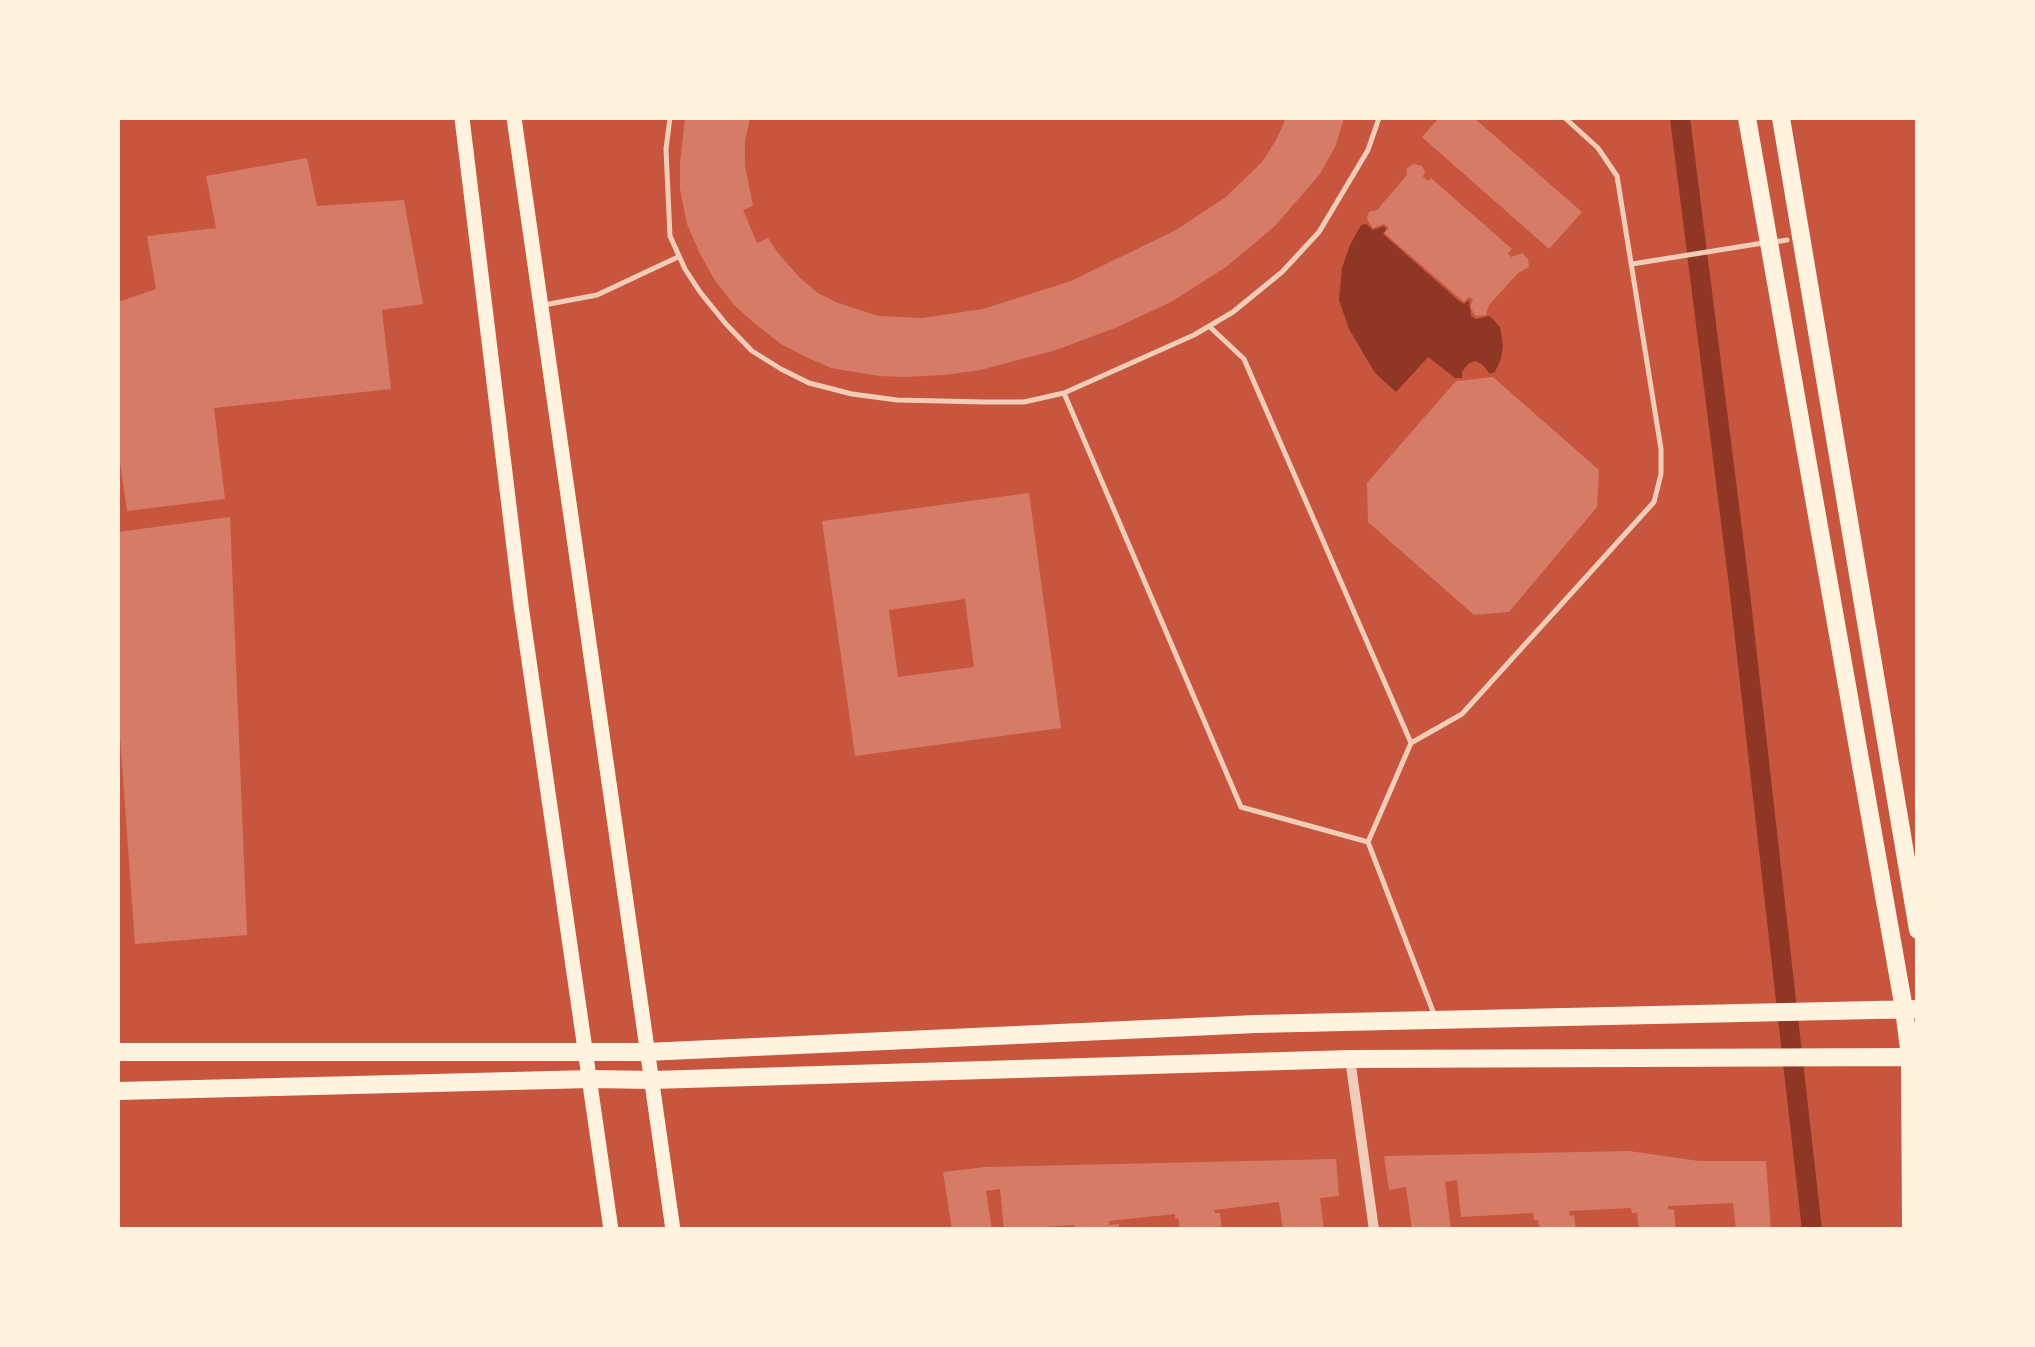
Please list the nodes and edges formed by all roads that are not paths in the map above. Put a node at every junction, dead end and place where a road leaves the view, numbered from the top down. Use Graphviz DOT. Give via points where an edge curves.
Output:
graph roads {
  1 [pos="462,118"];
  2 [pos="514,118"];
  3 [pos="670,118"];
  4 [pos="1379,118"];
  5 [pos="1564,118"];
  6 [pos="1747,118"];
  7 [pos="1780,118"];
  8 [pos="1787,240"];
  9 [pos="680,256"];
  10 [pos="1632,264"];
  11 [pos="541,305"];
  12 [pos="1210,327"];
  13 [pos="1064,392"];
  14 [pos="1411,743"];
  15 [pos="1368,842"];
  16 [pos="1918,930"];
  17 [pos="1910,1009"];
  18 [pos="1436,1020"];
  19 [pos="118,1052"];
  20 [pos="586,1052"];
  21 [pos="646,1052"];
  22 [pos="1914,1057"];
  23 [pos="1350,1059"];
  24 [pos="591,1080"];
  25 [pos="652,1080"];
  26 [pos="118,1091"];
  27 [pos="611,1230"];
  28 [pos="673,1230"];
  29 [pos="1374,1230"];
  30 [pos="1911,1230"];
  1 -- 20 [label="main road" via="521,605"];
  2 -- 11 [label="main road"];
  3 -- 9 [label="lane" via="670,236"];
  4 -- 12 [label="lane" via="1368,150 1319,232 1282,272"];
  5 -- 10 [label="lane" via="1617,176"];
  6 -- 17 [label="main road"];
  7 -- 16 [label="main road"];
  8 -- 10 [label="lane"];
  9 -- 11 [label="lane" via="597,295"];
  9 -- 13 [label="lane" via="700,292 752,350 809,383 897,400 1024,402"];
  10 -- 14 [label="lane" via="1662,449 1654,502 1462,714"];
  11 -- 21 [label="main road"];
  12 -- 13 [label="lane"];
  12 -- 14 [label="lane" via="1244,358"];
  13 -- 15 [label="lane" via="1241,807"];
  14 -- 15 [label="lane"];
  15 -- 18 [label="lane"];
  17 -- 18 [label="main road"];
  17 -- 22 [label="main road"];
  18 -- 21 [label="main road"];
  19 -- 20 [label="main road"];
  20 -- 21 [label="main road"];
  20 -- 24 [label="main road"];
  21 -- 25 [label="main road"];
  22 -- 23 [label="main road"];
  22 -- 30 [label="main road"];
  23 -- 25 [label="main road"];
  23 -- 29 [label="street"];
  24 -- 25 [label="main road"];
  24 -- 26 [label="main road"];
  24 -- 27 [label="main road"];
  25 -- 28 [label="main road"];
}
